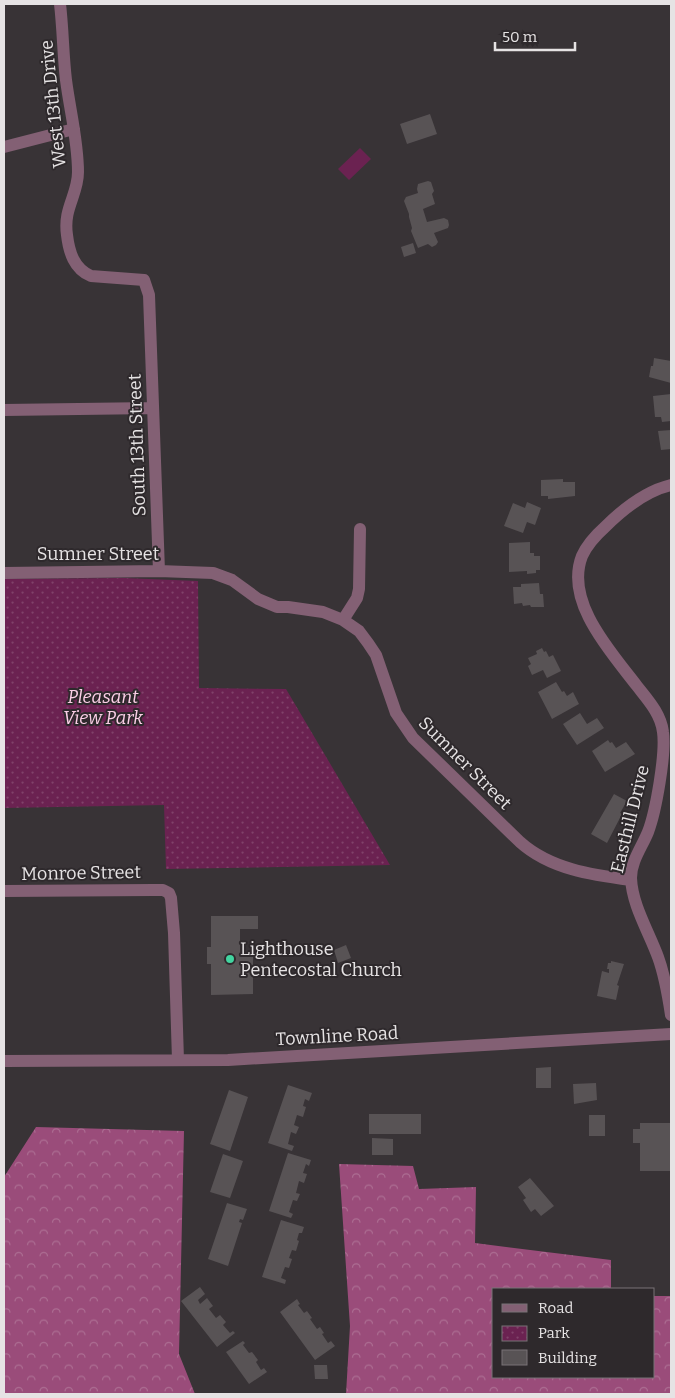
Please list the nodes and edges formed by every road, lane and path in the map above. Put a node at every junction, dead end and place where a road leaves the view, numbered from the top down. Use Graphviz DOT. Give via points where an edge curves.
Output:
graph roads {
  1 [pos="60,4"];
  2 [pos="74,129"];
  3 [pos="4,147"];
  4 [pos="150,318"];
  5 [pos="153,408"];
  6 [pos="4,410"];
  7 [pos="671,485"];
  8 [pos="360,529"];
  9 [pos="160,571"];
  10 [pos="4,572"];
  11 [pos="343,620"];
  12 [pos="631,880"];
  13 [pos="4,891"];
  14 [pos="671,1015"];
  15 [pos="671,1034"];
  16 [pos="178,1060"];
  17 [pos="4,1061"];
  1 -- 2 [label="street, West 13th Drive"];
  2 -- 3 [label="street"];
  2 -- 4 [label="street, West 13th Drive" via="78,174 66,219 66,233 76,266 90,276 144,280 149,295"];
  4 -- 5 [label="street, South 13th Street"];
  5 -- 6 [label="street"];
  5 -- 9 [label="street, South 13th Street"];
  7 -- 12 [label="street, Easthill Drive" via="646,495 600,531 584,552 578,574 589,618 656,712 663,729 662,757 651,822 634,863"];
  8 -- 11 [label="street" via="359,589"];
  9 -- 10 [label="street, Sumner Street"];
  9 -- 11 [label="street, Sumner Street" via="220,575 277,607 323,612"];
  11 -- 12 [label="street, Sumner Street" via="358,632 376,656 396,713 413,738 520,842 534,853 560,865"];
  12 -- 14 [label="street, Easthill Drive" via="636,903 661,966"];
  13 -- 16 [label="street, Monroe Street" via="159,890 169,893 174,933"];
  15 -- 16 [label="street, Townline Road" via="228,1060"];
  16 -- 17 [label="street, Townline Road"];
}
